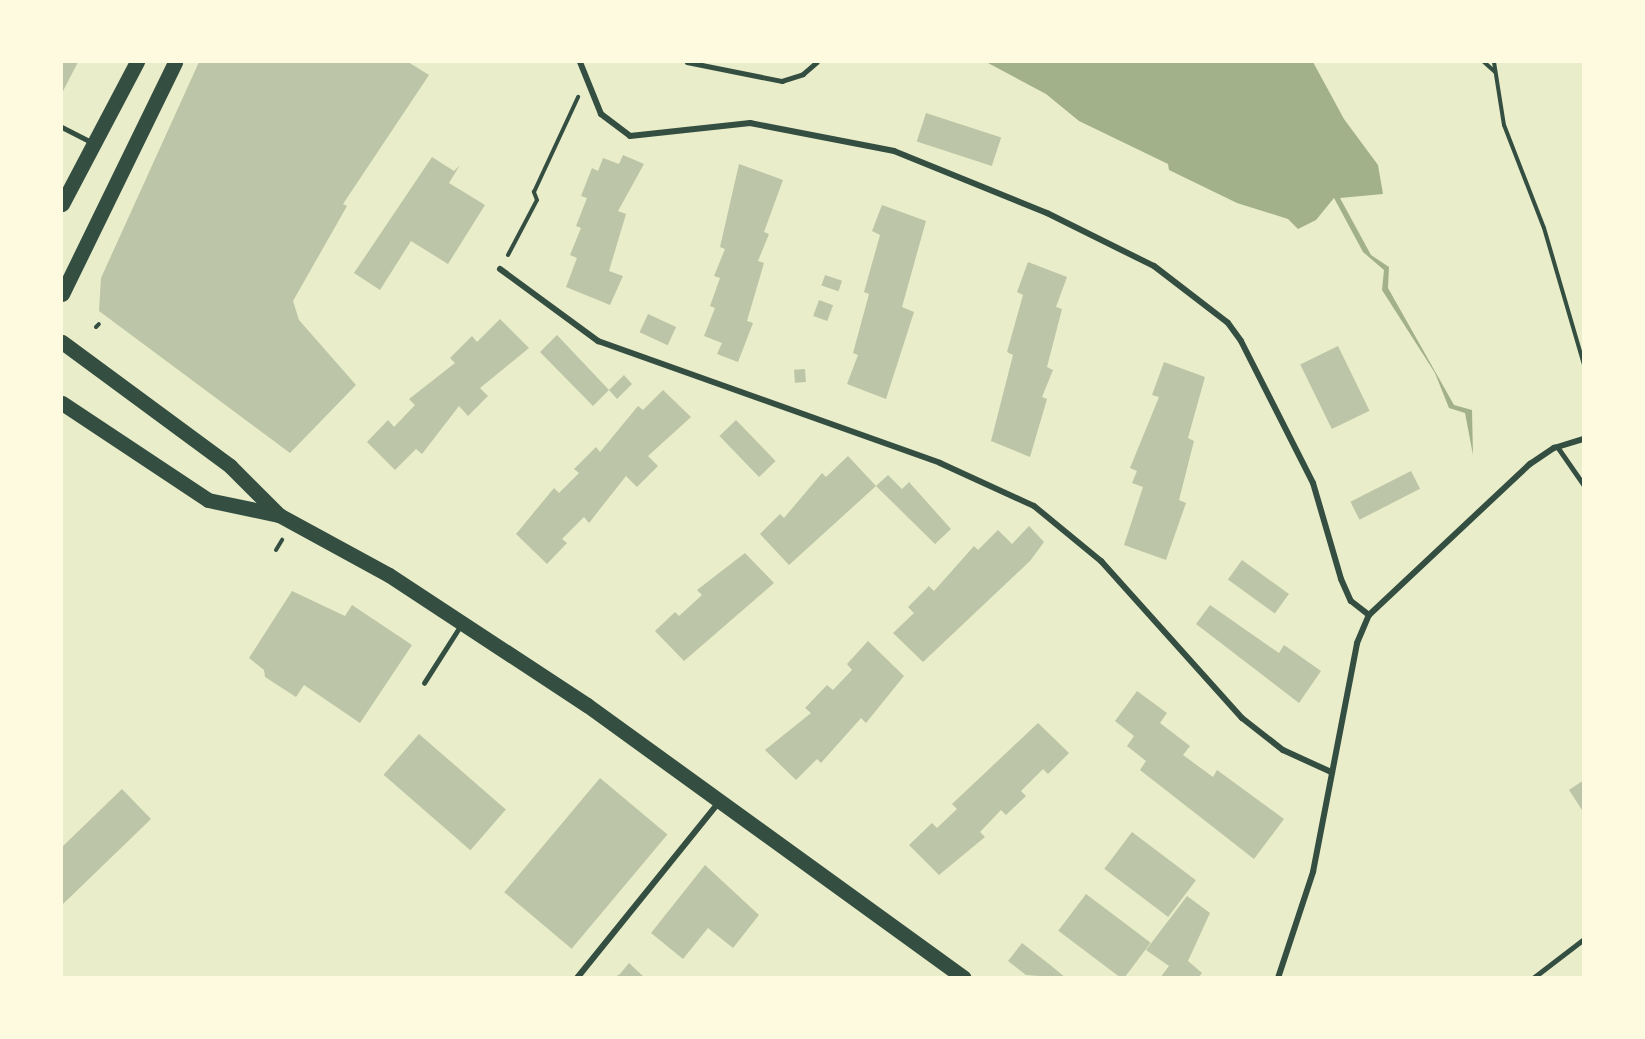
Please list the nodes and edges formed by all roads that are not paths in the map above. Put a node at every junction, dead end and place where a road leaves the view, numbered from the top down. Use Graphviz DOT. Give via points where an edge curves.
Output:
graph roads {
  1 [pos="137,62"];
  2 [pos="175,62"];
  3 [pos="580,62"];
  4 [pos="687,62"];
  5 [pos="818,62"];
  6 [pos="62,127"];
  7 [pos="94,143"];
  8 [pos="62,204"];
  9 [pos="500,269"];
  10 [pos="62,294"];
  11 [pos="62,342"];
  12 [pos="62,403"];
  13 [pos="1584,439"];
  14 [pos="1557,446"];
  15 [pos="1584,485"];
  16 [pos="279,515"];
  17 [pos="1369,615"];
  18 [pos="463,622"];
  19 [pos="424,683"];
  20 [pos="1331,772"];
  21 [pos="721,799"];
  22 [pos="1584,939"];
  23 [pos="577,978"];
  24 [pos="964,978"];
  25 [pos="1278,978"];
  26 [pos="1533,978"];
  1 -- 7 [label="main road"];
  2 -- 10 [label="main road"];
  3 -- 17 [label="street" via="601,114 630,136 750,123 894,151 1047,213 1154,266 1228,323 1241,341 1312,483 1341,579 1351,600"];
  4 -- 5 [label="lane" via="782,81 803,74"];
  6 -- 7 [label="lane"];
  7 -- 8 [label="main road"];
  9 -- 20 [label="street" via="598,341 940,463 1034,506 1101,561 1242,718 1283,750"];
  11 -- 16 [label="main road" via="230,466"];
  12 -- 16 [label="main road" via="208,500"];
  13 -- 14 [label="street"];
  14 -- 15 [label="lane"];
  14 -- 17 [label="street" via="1530,464"];
  16 -- 18 [label="main road"];
  17 -- 20 [label="street" via="1357,643"];
  18 -- 19 [label="lane"];
  18 -- 21 [label="main road"];
  20 -- 25 [label="street" via="1313,872"];
  21 -- 23 [label="street"];
  21 -- 24 [label="main road"];
  22 -- 26 [label="lane"];
}
